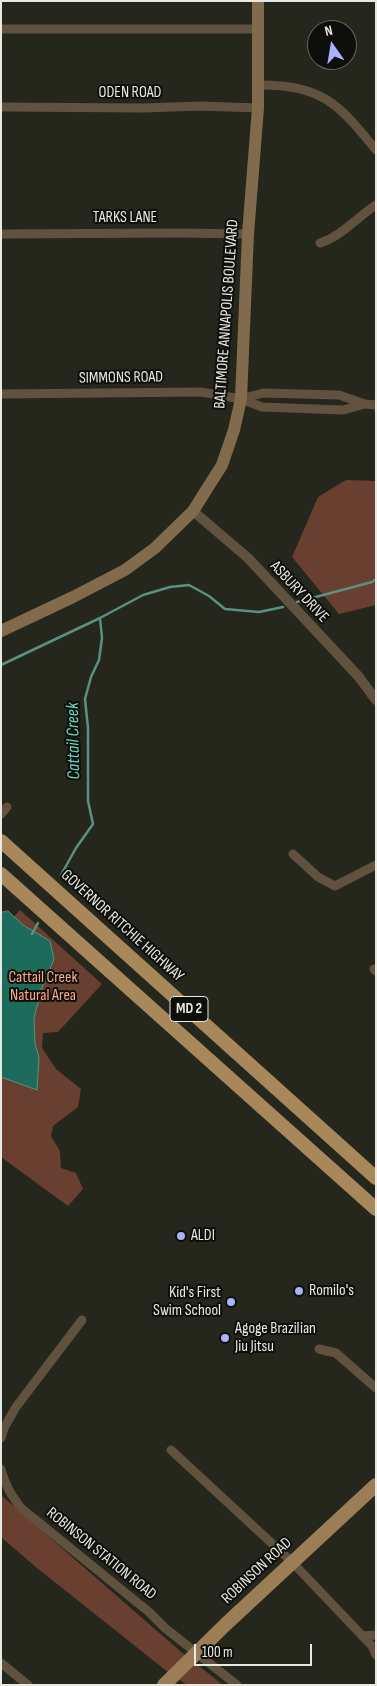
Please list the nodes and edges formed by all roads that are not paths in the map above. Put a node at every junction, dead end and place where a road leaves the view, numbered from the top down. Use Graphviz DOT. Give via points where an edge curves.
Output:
graph roads {
  1 [pos="258,1"];
  2 [pos="1,29"];
  3 [pos="258,29"];
  4 [pos="259,85"];
  5 [pos="1,107"];
  6 [pos="258,108"];
  7 [pos="376,150"];
  8 [pos="376,205"];
  9 [pos="1,234"];
  10 [pos="248,234"];
  11 [pos="320,243"];
  12 [pos="1,394"];
  13 [pos="241,399"];
  14 [pos="366,404"];
  15 [pos="376,405"];
  16 [pos="193,511"];
  17 [pos="1,631"];
  18 [pos="376,700"];
  19 [pos="1,841"];
  20 [pos="293,854"];
  21 [pos="376,865"];
  22 [pos="1,874"];
  23 [pos="376,1178"];
  24 [pos="376,1209"];
  25 [pos="82,1320"];
  26 [pos="319,1349"];
  27 [pos="376,1388"];
  28 [pos="1,1438"];
  29 [pos="171,1450"];
  30 [pos="1,1469"];
  31 [pos="376,1485"];
  32 [pos="292,1562"];
  33 [pos="376,1635"];
  34 [pos="362,1636"];
  35 [pos="197,1652"];
  36 [pos="376,1655"];
  37 [pos="1,1663"];
  38 [pos="170,1683"];
  39 [pos="28,1685"];
  40 [pos="237,1685"];
  1 -- 3 [label="main road, BALTIMORE ANNAPOLIS BOULEVARD"];
  2 -- 3 [label="street"];
  3 -- 4 [label="main road, BALTIMORE ANNAPOLIS BOULEVARD"];
  4 -- 6 [label="main road, BALTIMORE ANNAPOLIS BOULEVARD"];
  4 -- 7 [label="street" via="294,86 325,98 350,119"];
  5 -- 6 [label="street, ODEN ROAD"];
  6 -- 10 [label="main road, BALTIMORE ANNAPOLIS BOULEVARD"];
  8 -- 11 [label="street" via="333,239"];
  9 -- 10 [label="street, TARKS LANE"];
  10 -- 13 [label="main road, BALTIMORE ANNAPOLIS BOULEVARD"];
  12 -- 13 [label="street, SIMMONS ROAD" via="201,392"];
  13 -- 14 [label="street" via="263,393 339,395"];
  13 -- 14 [label="street" via="262,407 343,410"];
  13 -- 16 [label="main road, BALTIMORE ANNAPOLIS BOULEVARD" via="222,465"];
  14 -- 15 [label="street"];
  16 -- 17 [label="main road, BALTIMORE ANNAPOLIS BOULEVARD" via="155,548 124,570"];
  16 -- 18 [label="street, ASBURY DRIVE" via="248,558 359,677"];
  19 -- 23 [label="highway, GOVERNOR RITCHIE HIGHWAY / MD 2"];
  20 -- 21 [label="street" via="318,878 335,886"];
  22 -- 24 [label="highway, MD 2"];
  25 -- 28 [label="street" via="16,1407"];
  26 -- 27 [label="street" via="336,1353"];
  29 -- 32 [label="street"];
  30 -- 35 [label="street, ROBINSON STATION ROAD" via="11,1496 21,1508"];
  31 -- 32 [label="main road, ROBINSON ROAD"];
  32 -- 34 [label="street"];
  32 -- 35 [label="main road, ROBINSON ROAD"];
  33 -- 34 [label="street"];
  34 -- 36 [label="street"];
  35 -- 38 [label="main road, ROBINSON ROAD"];
  35 -- 40 [label="street, ROBINSON STATION ROAD"];
  37 -- 39 [label="street"];
}
